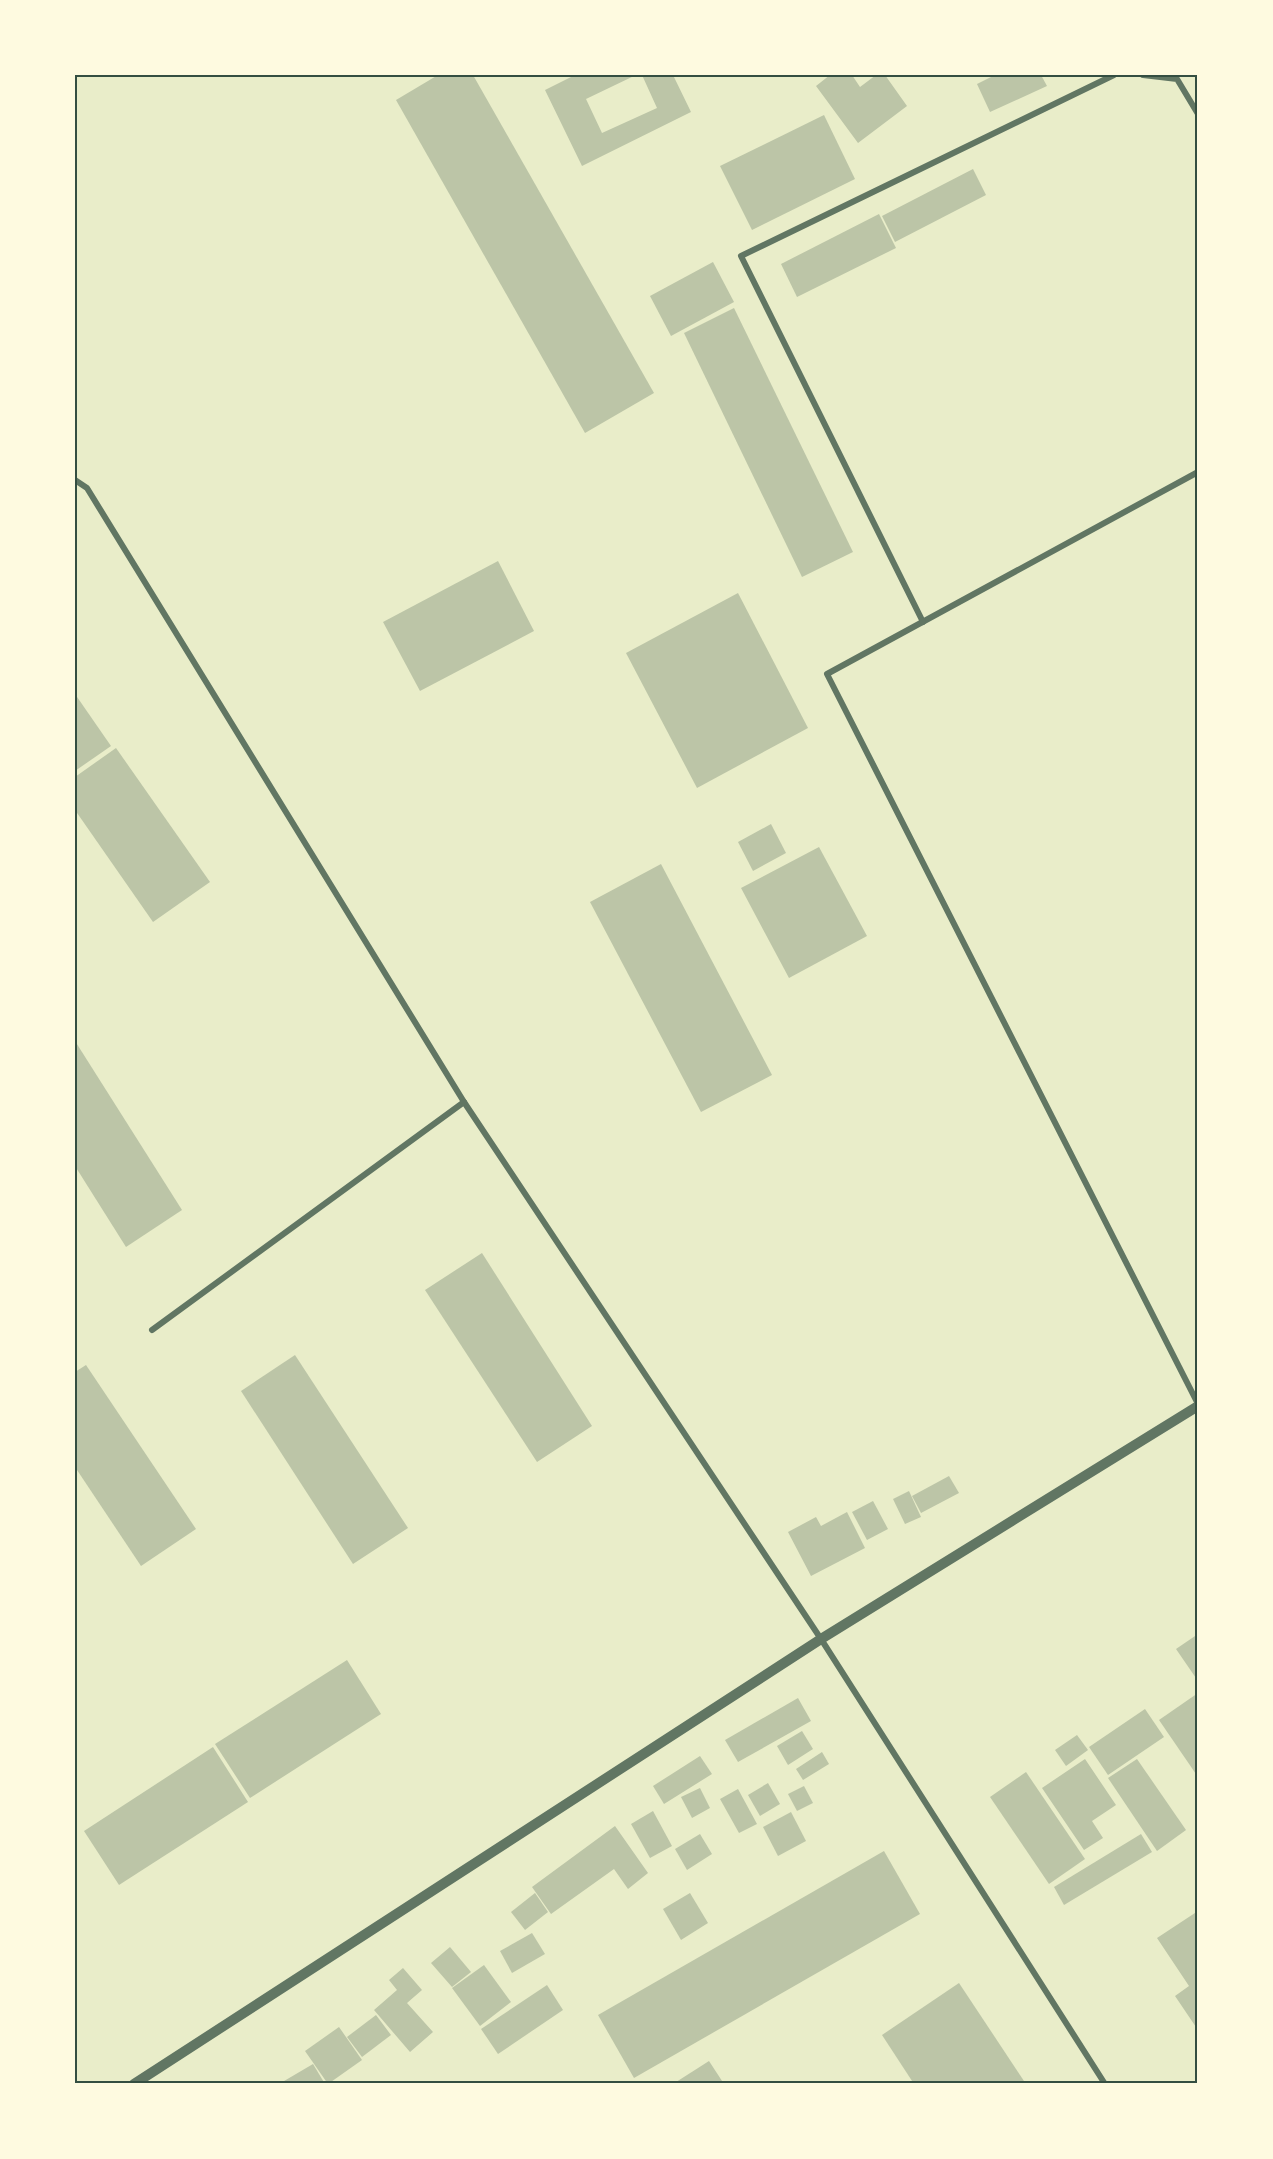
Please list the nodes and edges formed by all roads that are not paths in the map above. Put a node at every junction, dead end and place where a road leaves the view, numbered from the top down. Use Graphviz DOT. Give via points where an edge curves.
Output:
graph roads {
  1 [pos="1114,75"];
  2 [pos="1143,75"];
  3 [pos="1198,114"];
  4 [pos="1198,472"];
  5 [pos="75,480"];
  6 [pos="923,622"];
  7 [pos="464,1102"];
  8 [pos="152,1330"];
  9 [pos="1198,1405"];
  10 [pos="821,1639"];
  11 [pos="140,2082"];
  12 [pos="1105,2084"];
  1 -- 6 [label="street" via="741,256"];
  2 -- 3 [label="street" via="1177,79"];
  4 -- 6 [label="street"];
  5 -- 7 [label="street" via="87,488"];
  6 -- 9 [label="street" via="827,674"];
  7 -- 8 [label="street"];
  7 -- 10 [label="street"];
  9 -- 10 [label="street"];
  10 -- 11 [label="street"];
  10 -- 12 [label="street"];
}
